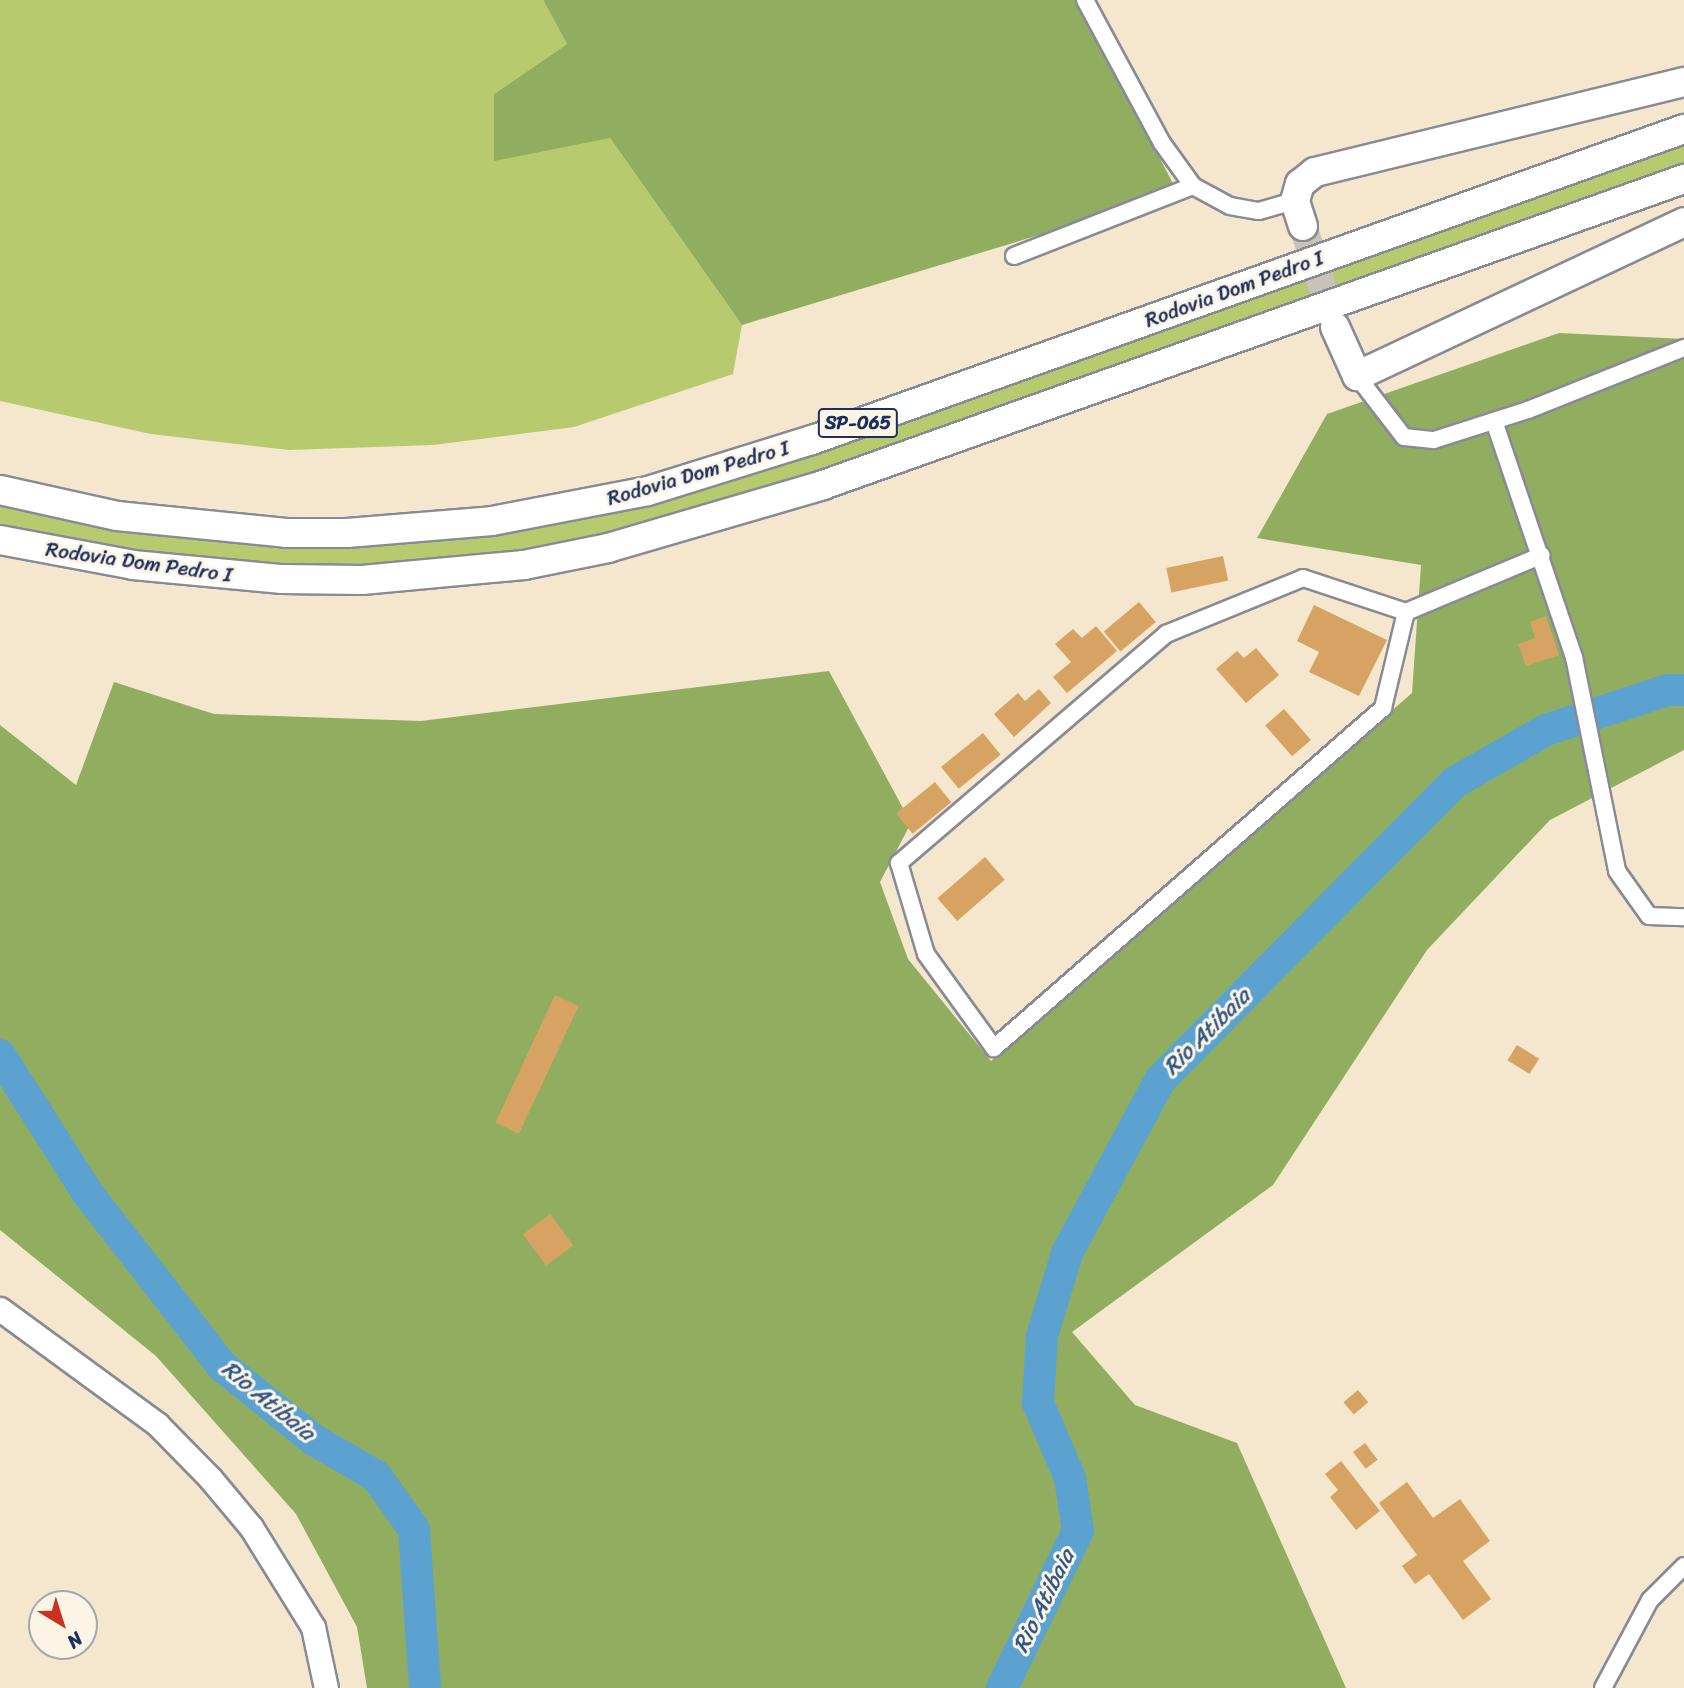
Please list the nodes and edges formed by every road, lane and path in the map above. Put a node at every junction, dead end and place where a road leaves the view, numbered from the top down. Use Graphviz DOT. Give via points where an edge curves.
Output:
graph roads {
  1 [pos="1085,0"];
  2 [pos="1684,82"];
  3 [pos="1684,130"];
  4 [pos="1684,179"];
  5 [pos="1193,186"];
  6 [pos="1299,214"];
  7 [pos="1684,222"];
  8 [pos="1014,256"];
  9 [pos="1335,327"];
  10 [pos="1684,348"];
  11 [pos="1357,376"];
  12 [pos="1494,421"];
  13 [pos="0,490"];
  14 [pos="0,540"];
  15 [pos="1542,555"];
  16 [pos="1406,612"];
  17 [pos="1684,917"];
  18 [pos="0,1309"];
  19 [pos="1684,1566"];
  20 [pos="326,1688"];
  21 [pos="1603,1688"];
  1 -- 5 [label="street" via="1162,143"];
  2 -- 6 [label="highway" via="1315,172 1300,184"];
  3 -- 13 [label="highway, Rodovia Dom Pedro I / SP-065" via="812,440 648,491 492,521 335,533 117,516"];
  4 -- 14 [label="highway, Rodovia Dom Pedro I / SP-065" via="823,485 608,548 524,565 362,580 145,567"];
  5 -- 6 [label="street" via="1230,206"];
  5 -- 8 [label="street"];
  7 -- 11 [label="highway"];
  9 -- 11 [label="highway"];
  10 -- 12 [label="street"];
  11 -- 12 [label="street" via="1404,437 1434,440"];
  12 -- 15 [label="street"];
  15 -- 16 [label="street"];
  15 -- 17 [label="street" via="1574,657 1617,871 1649,916"];
  16 -- 16 [label="street" via="1303,578 1166,634 899,863 926,954 994,1048 1383,708"];
  18 -- 20 [label="street" via="157,1424 210,1478 251,1527 313,1628"];
  19 -- 21 [label="street" via="1650,1600"];
}
